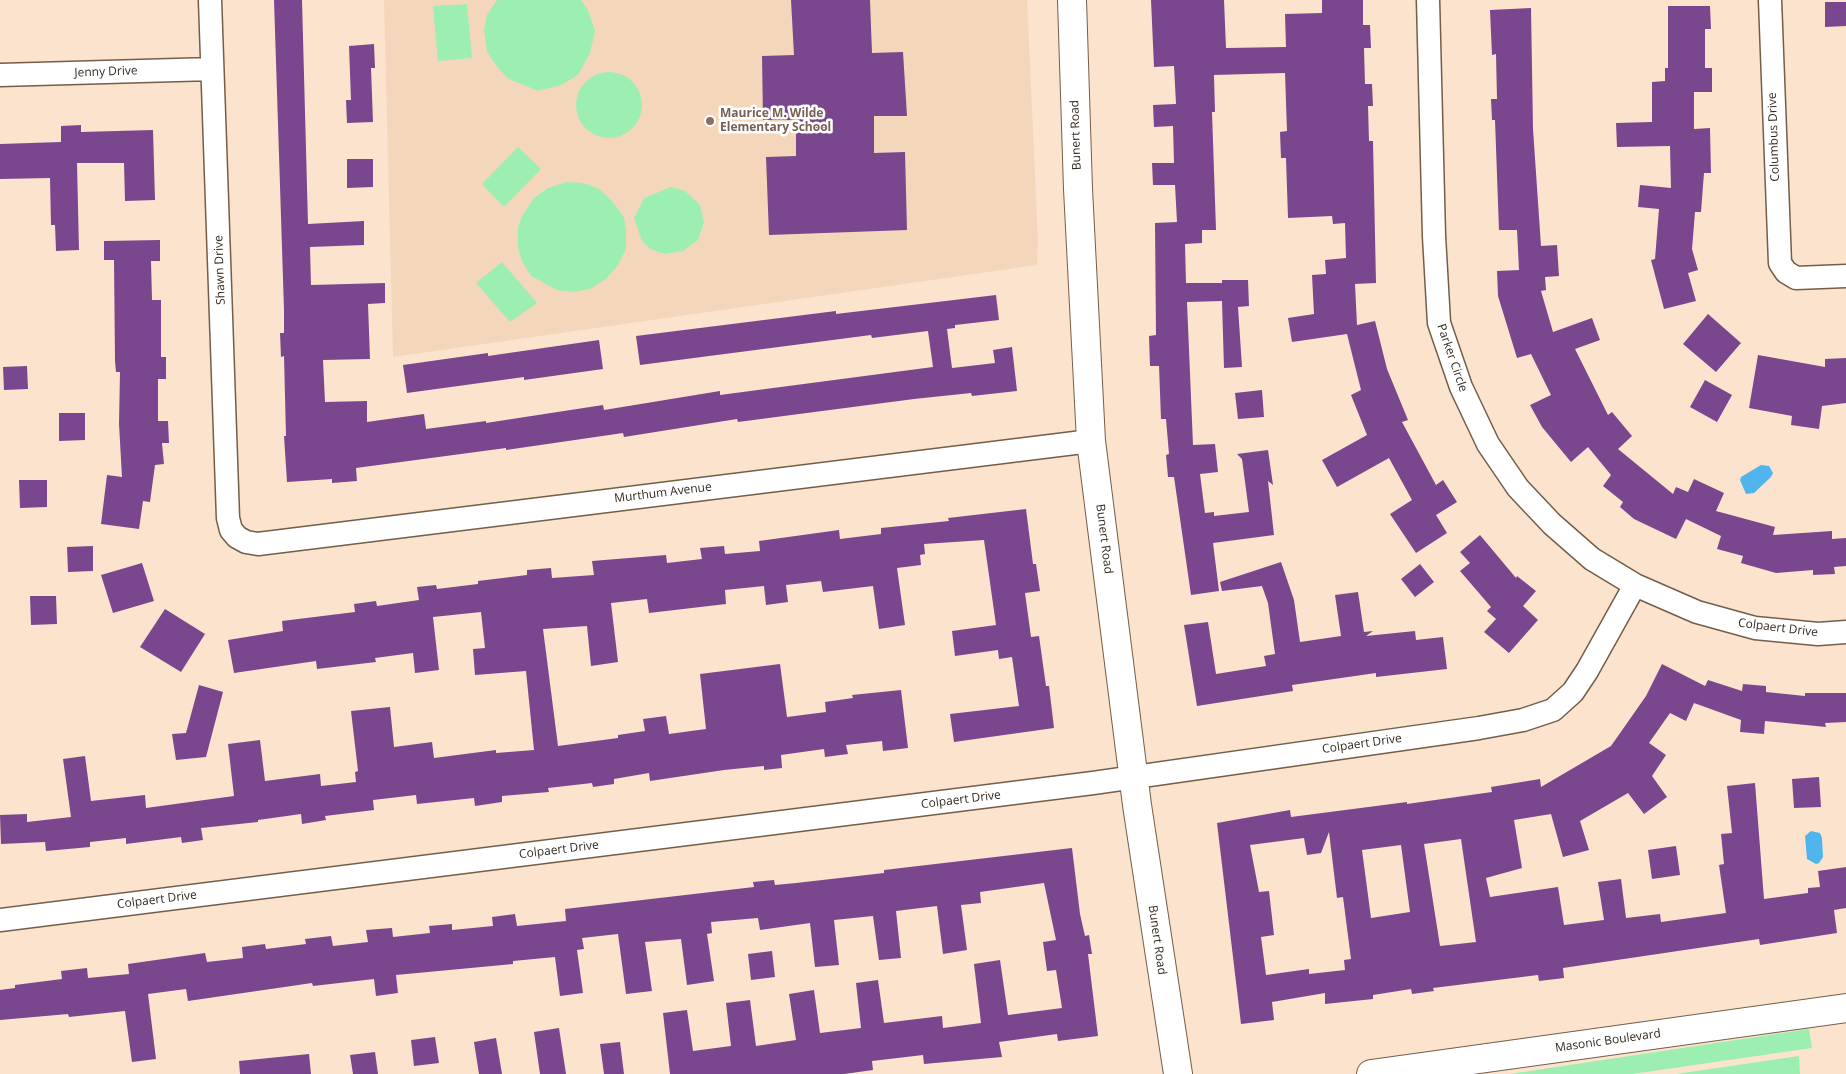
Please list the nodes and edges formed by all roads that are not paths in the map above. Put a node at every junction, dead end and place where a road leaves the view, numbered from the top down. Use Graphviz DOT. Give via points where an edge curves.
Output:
graph roads {
  1 [pos="210,0"];
  2 [pos="1072,0"];
  3 [pos="1428,0"];
  4 [pos="1770,0"];
  5 [pos="212,69"];
  6 [pos="0,75"];
  7 [pos="1846,276"];
  8 [pos="1091,441"];
  9 [pos="237,537"];
  10 [pos="1635,585"];
  11 [pos="1846,632"];
  12 [pos="1134,777"];
  13 [pos="0,920"];
  14 [pos="1846,1008"];
  15 [pos="1178,1074"];
  16 [pos="1371,1074"];
  1 -- 5 [label="street, Shawn Drive"];
  2 -- 8 [label="street, Bunert Road"];
  3 -- 10 [label="street, Parker Circle" via="1439,323 1455,371 1488,444 1518,488 1592,559"];
  4 -- 7 [label="street, Columbus Drive" via="1780,263 1796,278"];
  5 -- 6 [label="street, Jenny Drive"];
  5 -- 9 [label="street, Shawn Drive" via="228,518"];
  8 -- 9 [label="street, Murthum Avenue" via="258,544"];
  8 -- 12 [label="street, Bunert Road"];
  10 -- 11 [label="street, Colpaert Drive" via="1697,612 1755,628 1818,634"];
  10 -- 12 [label="street, Colpaert Drive" via="1587,671 1573,692 1553,710 1523,720 1479,728"];
  12 -- 13 [label="street, Colpaert Drive"];
  12 -- 15 [label="street, Bunert Road"];
  14 -- 16 [label="street, Masonic Boulevard"];
}
